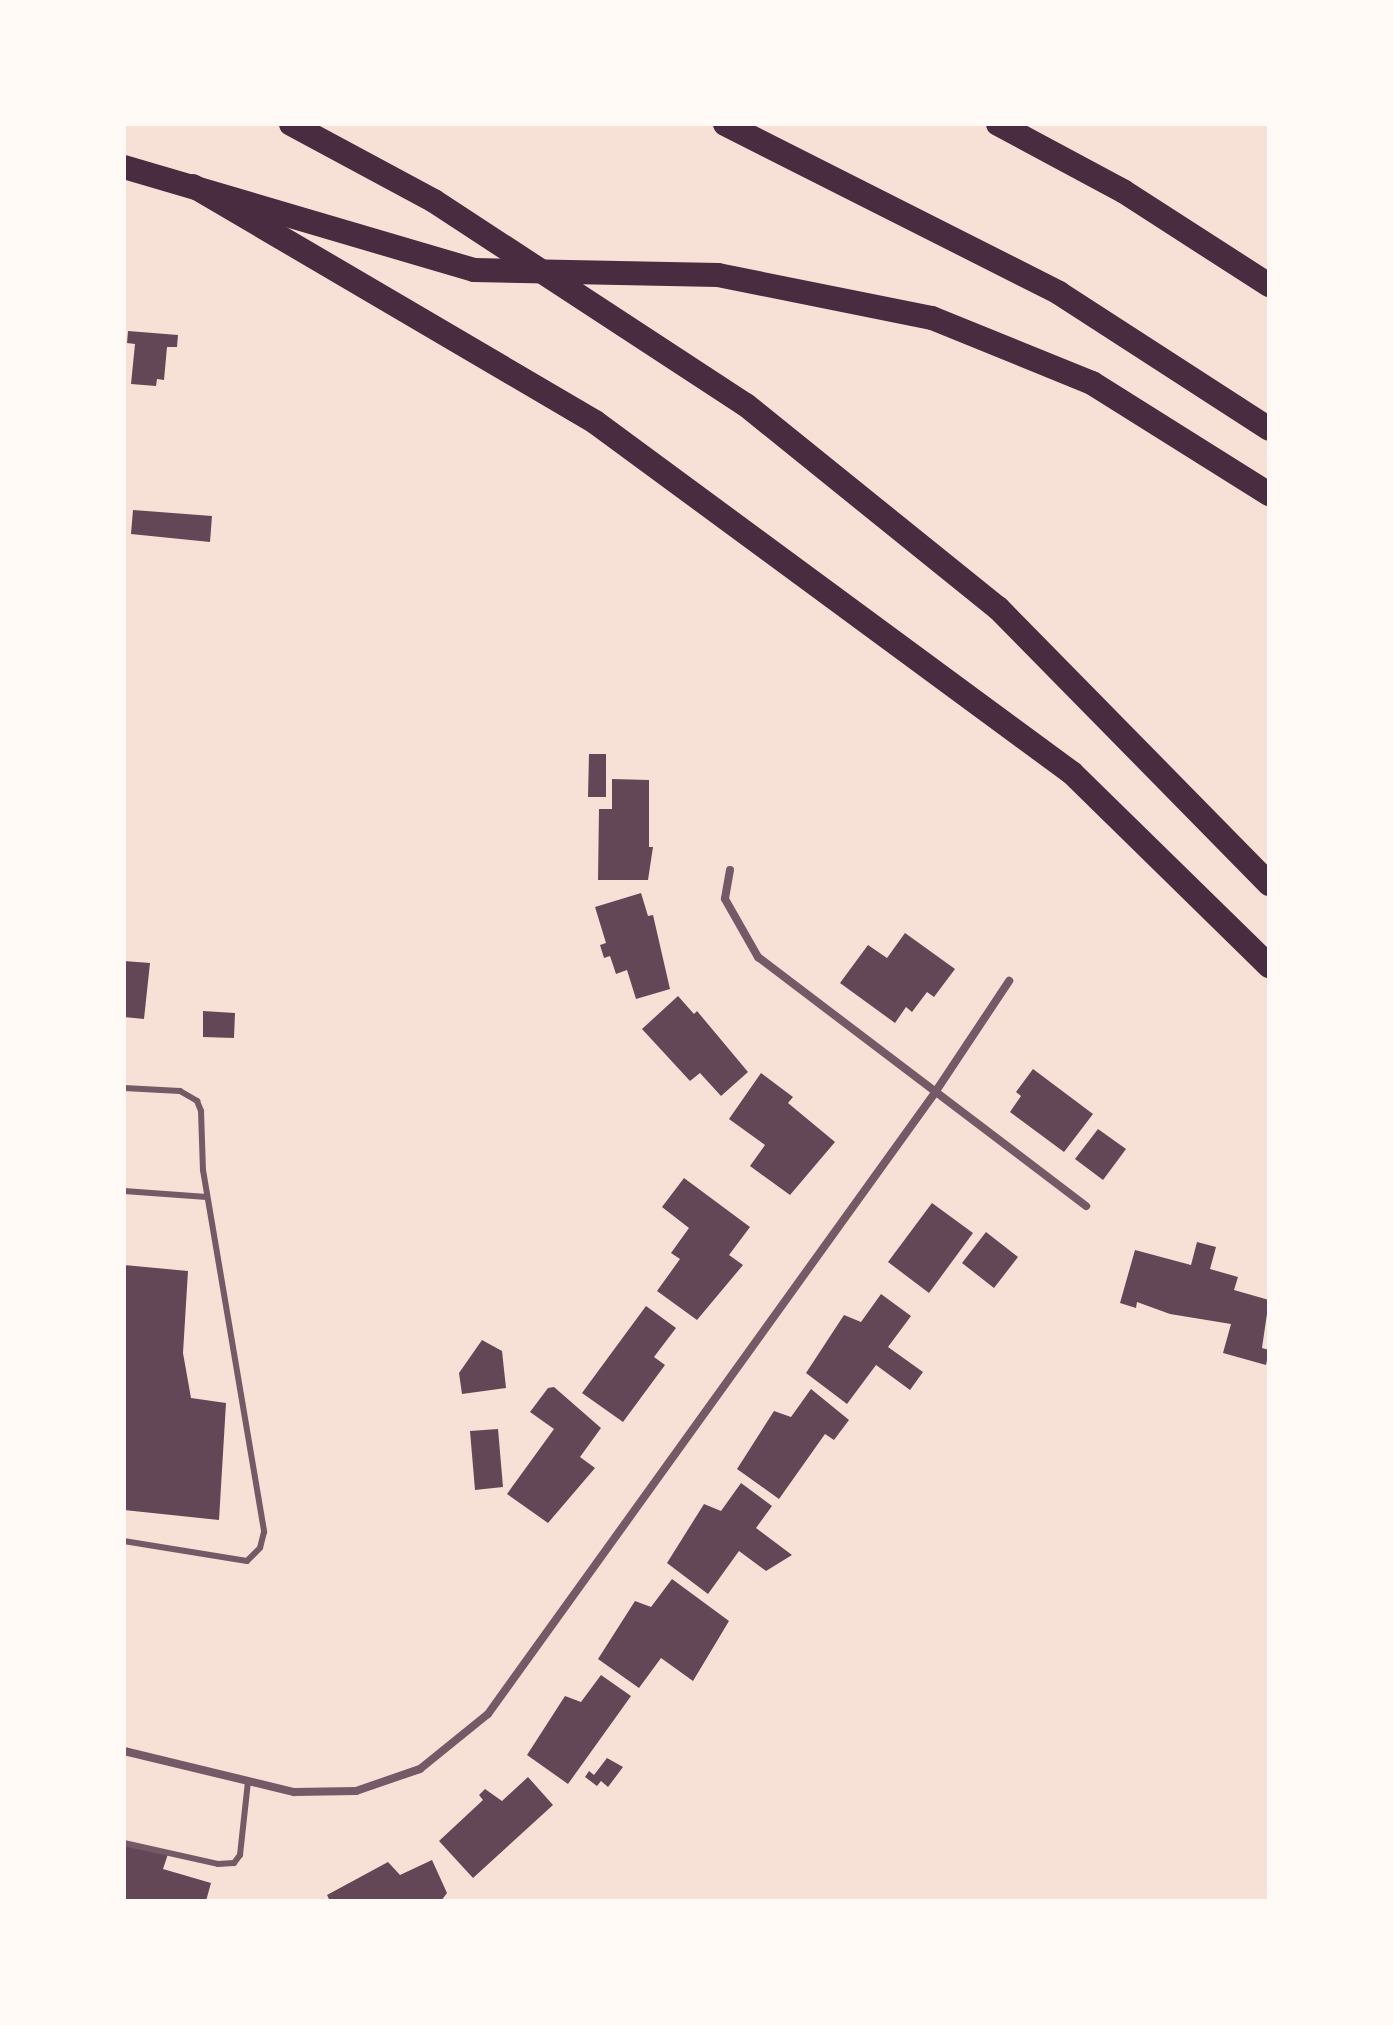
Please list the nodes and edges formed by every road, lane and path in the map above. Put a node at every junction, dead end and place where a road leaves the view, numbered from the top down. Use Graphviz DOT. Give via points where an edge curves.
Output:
graph roads {
  1 [pos="291,124"];
  2 [pos="725,124"];
  3 [pos="998,124"];
  4 [pos="124,167"];
  5 [pos="193,186"];
  6 [pos="1269,285"];
  7 [pos="1269,429"];
  8 [pos="1269,494"];
  9 [pos="730,870"];
  10 [pos="1269,884"];
  11 [pos="1269,966"];
  12 [pos="1009,981"];
  13 [pos="124,1088"];
  14 [pos="934,1094"];
  15 [pos="124,1191"];
  16 [pos="207,1197"];
  17 [pos="1086,1206"];
  18 [pos="124,1541"];
  19 [pos="124,1751"];
  20 [pos="248,1781"];
  21 [pos="124,1843"];
  1 -- 10 [label="highway" via="434,201 746,405 998,608"];
  2 -- 7 [label="highway" via="1059,293"];
  3 -- 6 [label="highway" via="1123,191"];
  4 -- 5 [label="highway"];
  5 -- 8 [label="highway" via="474,270 718,275 932,318 1092,383"];
  5 -- 11 [label="highway" via="595,422 1072,773"];
  9 -- 14 [label="street" via="725,899 758,957"];
  12 -- 14 [label="street"];
  13 -- 16 [label="lane" via="180,1091 197,1101"];
  14 -- 17 [label="street"];
  14 -- 20 [label="street" via="488,1714 420,1769 356,1791 294,1792"];
  15 -- 16 [label="lane"];
  16 -- 18 [label="lane" via="262,1540 247,1561"];
  19 -- 20 [label="street"];
  20 -- 21 [label="lane" via="240,1855 234,1863"];
}
